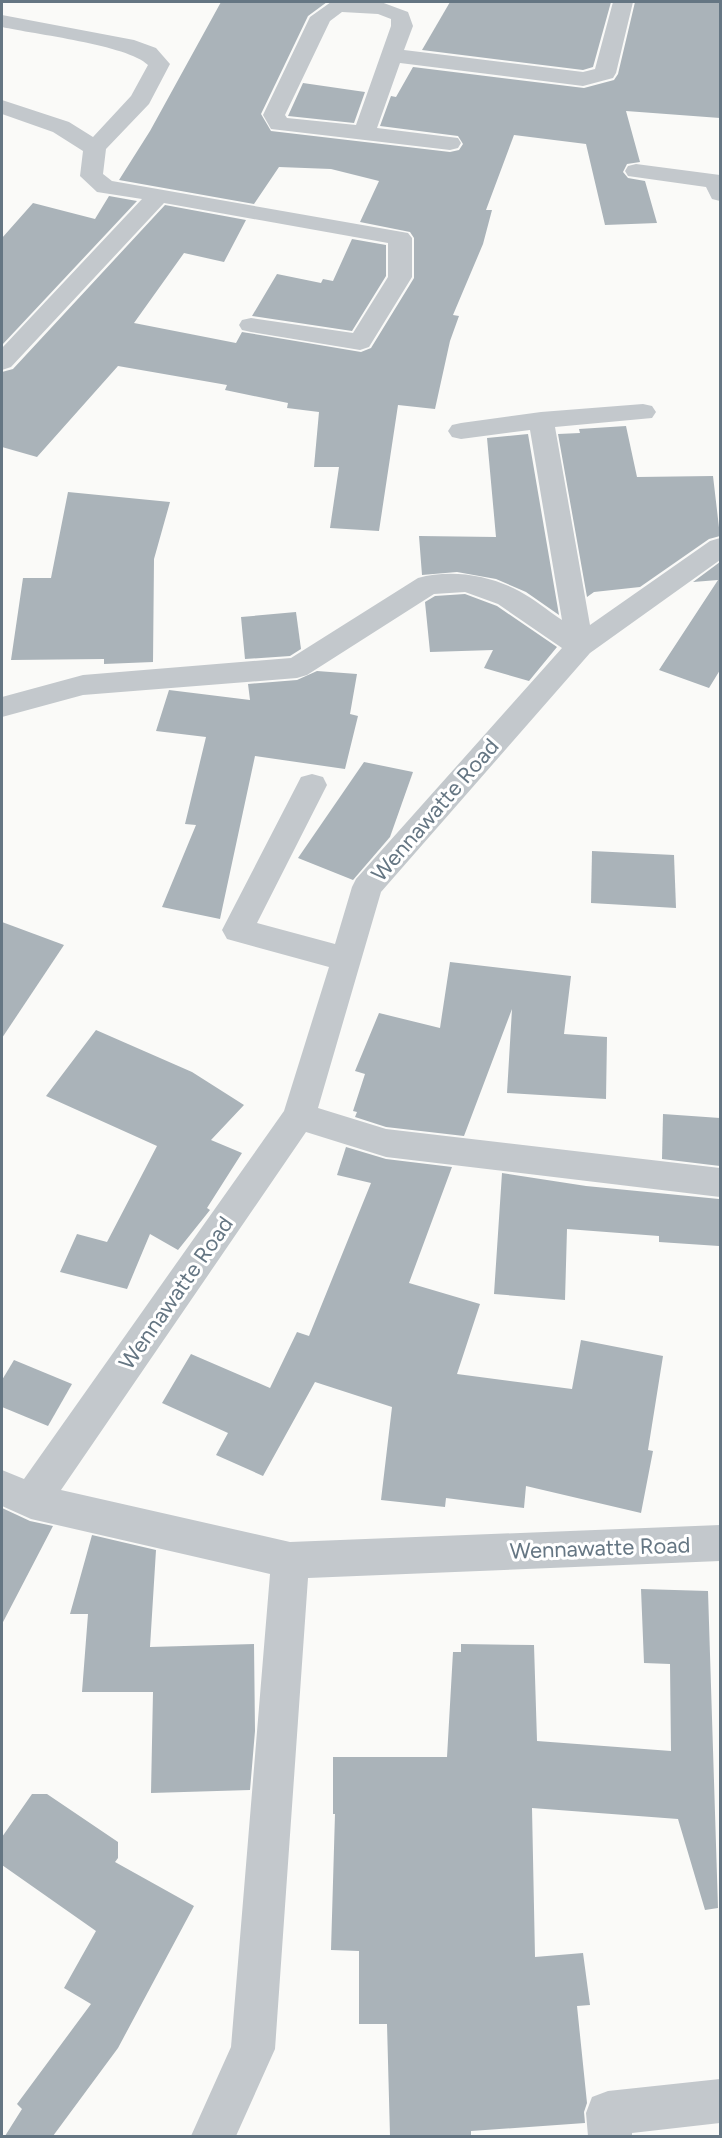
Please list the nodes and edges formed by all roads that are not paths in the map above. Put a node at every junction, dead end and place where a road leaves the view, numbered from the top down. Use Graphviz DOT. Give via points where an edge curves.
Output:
graph roads {
  1 [pos="623,2"];
  2 [pos="2,21"];
  3 [pos="390,55"];
  4 [pos="2,106"];
  5 [pos="364,133"];
  6 [pos="450,143"];
  7 [pos="94,148"];
  8 [pos="636,171"];
  9 [pos="720,194"];
  10 [pos="159,195"];
  11 [pos="251,325"];
  12 [pos="2,362"];
  13 [pos="643,412"];
  14 [pos="541,420"];
  15 [pos="461,431"];
  16 [pos="720,547"];
  17 [pos="580,646"];
  18 [pos="2,707"];
  19 [pos="312,785"];
  20 [pos="347,960"];
  21 [pos="299,1116"];
  22 [pos="720,1183"];
  23 [pos="16,1494"];
  24 [pos="720,1543"];
  25 [pos="290,1560"];
  26 [pos="720,2101"];
  27 [pos="213,2136"];
  28 [pos="610,2136"];
  1 -- 3 [label="street" via="605,73 583,79"];
  2 -- 7 [label="street" via="126,45 148,53 159,64 141,99"];
  3 -- 5 [label="street"];
  3 -- 5 [label="street" via="402,26 401,16 381,8 338,6 321,17 274,115 279,124"];
  4 -- 7 [label="street" via="61,127"];
  5 -- 6 [label="street"];
  7 -- 10 [label="street" via="91,176 105,188"];
  8 -- 9 [label="street" via="715,181"];
  10 -- 11 [label="street" via="400,238 400,277 360,342"];
  10 -- 12 [label="street"];
  13 -- 14 [label="street"];
  14 -- 15 [label="street"];
  14 -- 17 [label="street"];
  16 -- 17 [label="street, Wennawatte Road"];
  17 -- 18 [label="street" via="508,597 466,583 428,585 297,668 83,685"];
  17 -- 20 [label="street, Wennawatte Road" via="367,887"];
  19 -- 20 [label="street" via="238,930"];
  20 -- 21 [label="street, Wennawatte Road"];
  21 -- 22 [label="street" via="386,1143"];
  21 -- 23 [label="street, Wennawatte Road"];
  23 -- 25 [label="street, Wennawatte Road"];
  24 -- 25 [label="street, Wennawatte Road"];
  25 -- 27 [label="street" via="253,2049"];
  26 -- 28 [label="street" via="608,2113"];
}
